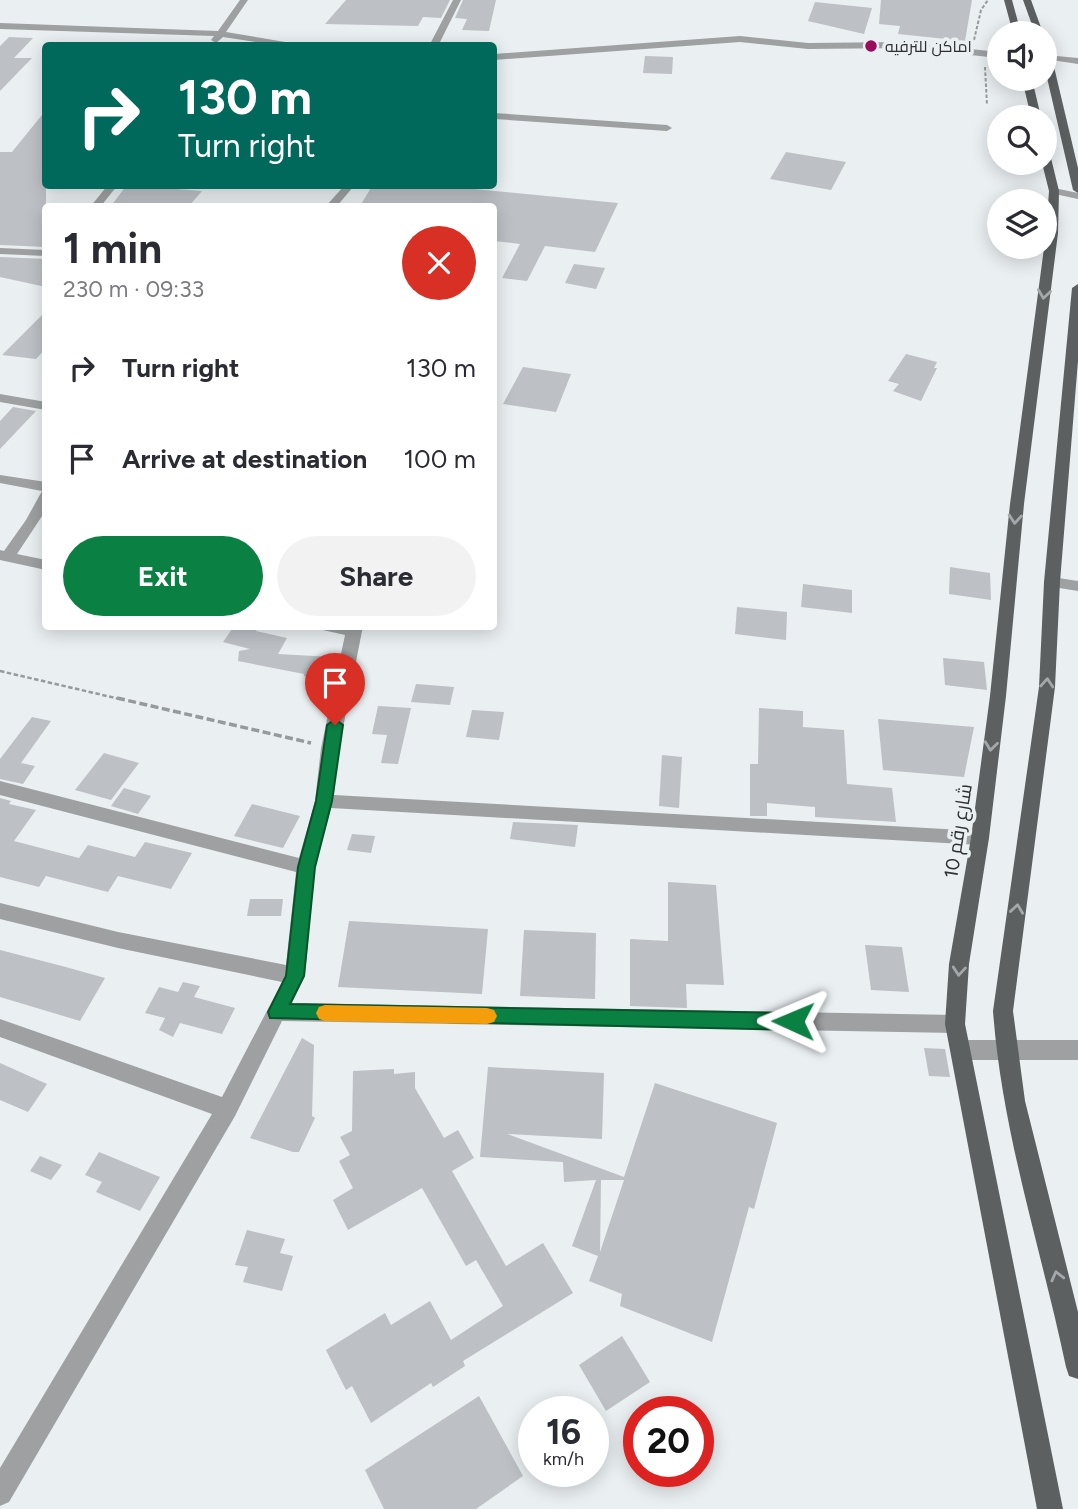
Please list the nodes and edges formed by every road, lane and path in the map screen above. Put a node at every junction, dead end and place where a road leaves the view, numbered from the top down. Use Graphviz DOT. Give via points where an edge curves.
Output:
graph roads {
  1 [pos="244,0"];
  2 [pos="457,0"];
  3 [pos="1008,0"];
  4 [pos="1027,0"];
  5 [pos="1014,21"];
  6 [pos="1035,21"];
  7 [pos="0,26"];
  8 [pos="221,34"];
  9 [pos="216,42"];
  10 [pos="277,42"];
  11 [pos="435,42"];
  12 [pos="987,54"];
  13 [pos="1057,56"];
  14 [pos="497,57"];
  15 [pos="1078,61"];
  16 [pos="1055,91"];
  17 [pos="497,116"];
  18 [pos="667,128"];
  19 [pos="346,189"];
  20 [pos="1078,190"];
  21 [pos="1057,192"];
  22 [pos="1078,196"];
  23 [pos="334,203"];
  24 [pos="0,251"];
  25 [pos="42,253"];
  26 [pos="1049,259"];
  27 [pos="1078,288"];
  28 [pos="0,398"];
  29 [pos="42,405"];
  30 [pos="0,479"];
  31 [pos="42,486"];
  32 [pos="42,503"];
  33 [pos="4,556"];
  34 [pos="42,564"];
  35 [pos="1052,582"];
  36 [pos="1078,586"];
  37 [pos="355,630"];
  38 [pos="0,671"];
  39 [pos="330,748"];
  40 [pos="0,788"];
  41 [pos="324,801"];
  42 [pos="980,838"];
  43 [pos="306,867"];
  44 [pos="0,911"];
  45 [pos="295,976"];
  46 [pos="277,1012"];
  47 [pos="955,1024"];
  48 [pos="0,1028"];
  49 [pos="1078,1049"];
  50 [pos="962,1050"];
  51 [pos="1005,1051"];
  52 [pos="226,1110"];
  53 [pos="1078,1367"];
  54 [pos="0,1493"];
  55 [pos="1050,1509"];
  1 -- 8 [label="street"];
  2 -- 11 [label="street"];
  3 -- 5 [label="main road"];
  4 -- 6 [label="main road"];
  7 -- 8 [label="street"];
  8 -- 9 [label="street"];
  8 -- 10 [label="street"];
  12 -- 14 [label="street" via="903,45 844,47 740,40"];
  13 -- 15 [label="street"];
  16 -- 20 [label="main road"];
  17 -- 18 [label="street"];
  19 -- 23 [label="street"];
  21 -- 22 [label="street"];
  24 -- 25 [label="street"];
  26 -- 42 [label="main road, شارع رقم 10, one-way"];
  27 -- 35 [label="main road"];
  28 -- 29 [label="street"];
  30 -- 31 [label="street"];
  32 -- 33 [label="street"];
  33 -- 34 [label="street"];
  35 -- 36 [label="street"];
  51 -- 35 [label="main road, one-way" via="1003,1011 1047,687"];
  37 -- 39 [label="street"];
  38 -- 39 [label="path"];
  39 -- 41 [label="street"];
  40 -- 43 [label="street"];
  41 -- 42 [label="street"];
  41 -- 43 [label="street"];
  42 -- 47 [label="main road, شارع رقم 10, one-way" via="959,964"];
  43 -- 45 [label="street"];
  44 -- 45 [label="street"];
  45 -- 46 [label="street"];
  46 -- 47 [label="street"];
  46 -- 52 [label="street"];
  47 -- 50 [label="main road, شارع رقم 10"];
  48 -- 52 [label="street"];
  49 -- 51 [label="street"];
  50 -- 51 [label="street"];
  50 -- 55 [label="main road, شارع رقم 10"];
  53 -- 51 [label="main road, one-way"];
  52 -- 54 [label="street"];
}
